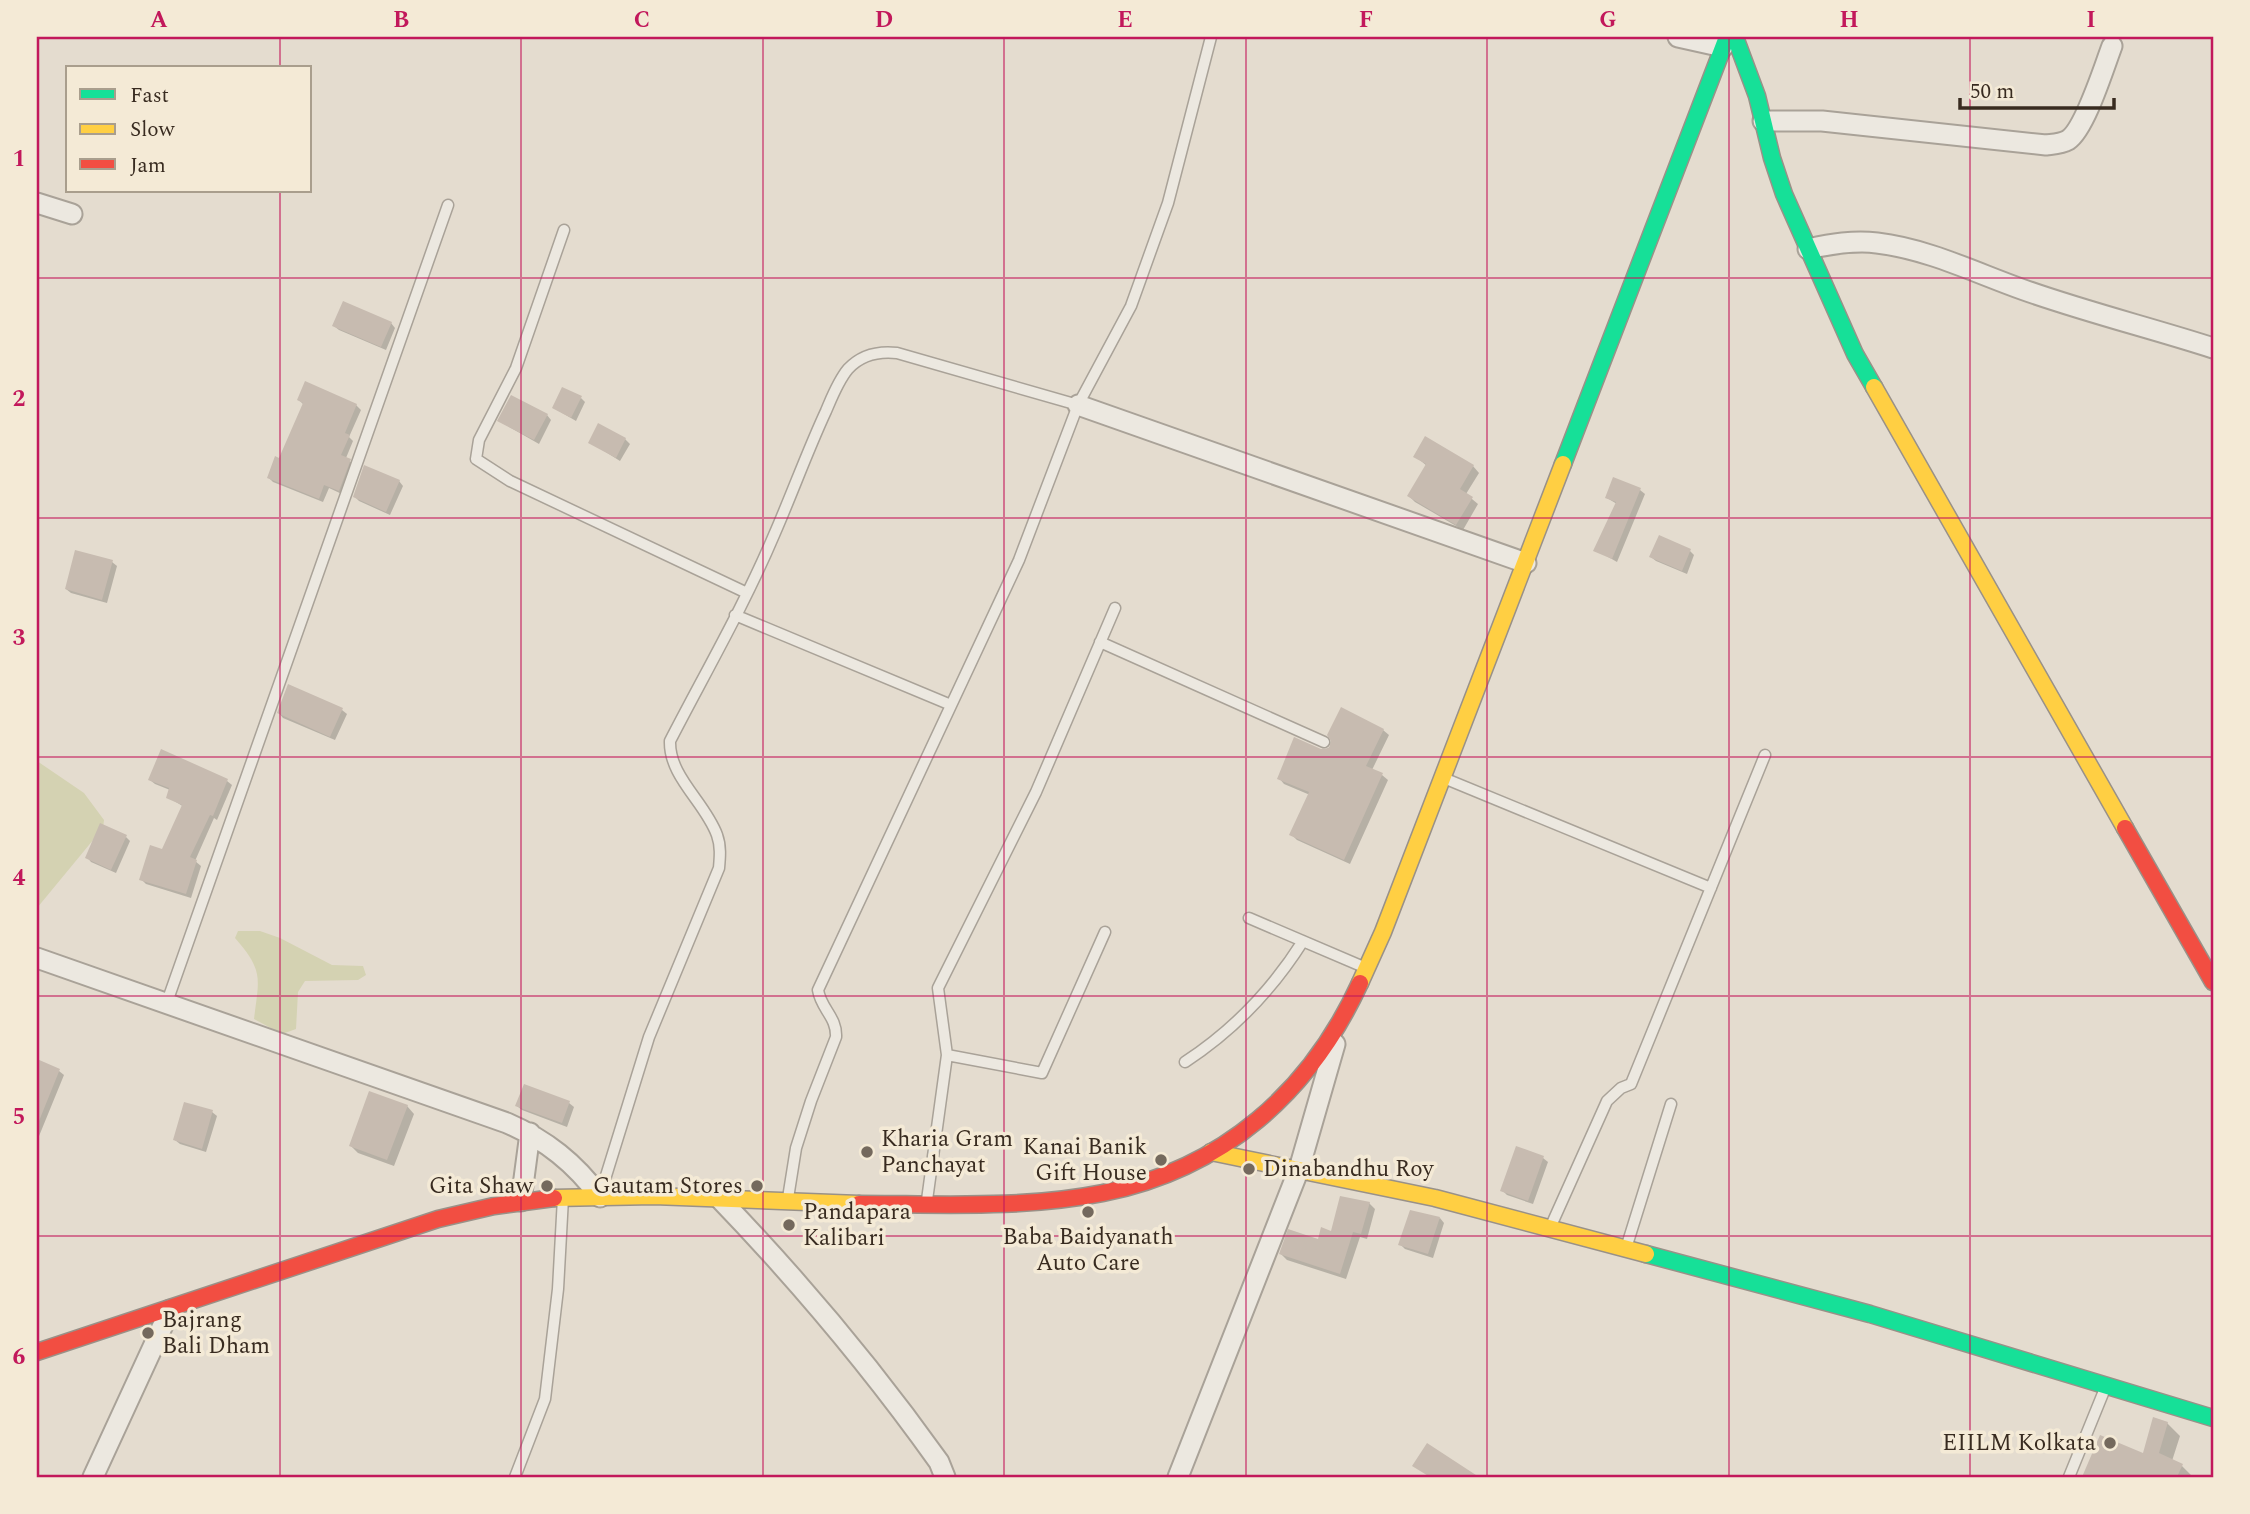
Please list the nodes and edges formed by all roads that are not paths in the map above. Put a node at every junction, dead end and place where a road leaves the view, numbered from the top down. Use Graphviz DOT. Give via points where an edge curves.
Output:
graph roads {
  1 [pos="1211,37"];
  2 [pos="1678,37"];
  3 [pos="1728,40"];
  4 [pos="2112,46"];
  5 [pos="1763,121"];
  6 [pos="37,203"];
  7 [pos="448,205"];
  8 [pos="72,214"];
  9 [pos="564,230"];
  10 [pos="1808,249"];
  11 [pos="2213,348"];
  12 [pos="1078,405"];
  13 [pos="1526,563"];
  14 [pos="747,593"];
  15 [pos="1115,608"];
  16 [pos="735,615"];
  17 [pos="1100,642"];
  18 [pos="951,705"];
  19 [pos="1324,742"];
  20 [pos="1765,755"];
  21 [pos="1443,778"];
  22 [pos="1711,888"];
  23 [pos="1249,918"];
  24 [pos="1105,932"];
  25 [pos="1303,941"];
  26 [pos="37,958"];
  27 [pos="1367,968"];
  28 [pos="2213,982"];
  29 [pos="167,1002"];
  30 [pos="1342,1020"];
  31 [pos="947,1055"];
  32 [pos="1185,1062"];
  33 [pos="1671,1104"];
  34 [pos="530,1133"];
  35 [pos="1211,1152"];
  36 [pos="1299,1169"];
  37 [pos="600,1197"];
  38 [pos="563,1198"];
  39 [pos="719,1198"];
  40 [pos="521,1201"];
  41 [pos="788,1202"];
  42 [pos="927,1205"];
  43 [pos="1550,1228"];
  44 [pos="1626,1249"];
  45 [pos="170,1310"];
  46 [pos="37,1352"];
  47 [pos="2106,1386"];
  48 [pos="2213,1418"];
  49 [pos="93,1477"];
  50 [pos="515,1477"];
  51 [pos="945,1477"];
  52 [pos="1178,1477"];
  53 [pos="2069,1477"];
  1 -- 12 [label="lane" via="1168,203 1135,293"];
  2 -- 3 [label="street"];
  3 -- 5 [label="main road" via="1754,84"];
  3 -- 13 [label="main road"];
  4 -- 5 [label="street" via="2079,127 2060,144 1822,121"];
  5 -- 10 [label="main road" via="1784,194"];
  6 -- 8 [label="street"];
  7 -- 29 [label="lane"];
  9 -- 14 [label="lane" via="516,368 479,440 476,458 510,481"];
  10 -- 11 [label="street" via="1859,242 1899,248"];
  10 -- 28 [label="main road" via="1855,354"];
  12 -- 13 [label="street"];
  12 -- 14 [label="lane" via="897,353 876,353 857,361 832,397"];
  12 -- 18 [label="lane" via="1019,560"];
  13 -- 21 [label="main road"];
  14 -- 16 [label="lane"];
  15 -- 17 [label="lane"];
  16 -- 18 [label="lane"];
  16 -- 37 [label="lane" via="670,741 673,763 717,836 719,868 649,1037"];
  17 -- 19 [label="lane"];
  17 -- 31 [label="lane" via="1036,792 938,988"];
  18 -- 41 [label="lane" via="818,990 819,1001 833,1018 836,1037 796,1149"];
  20 -- 22 [label="lane"];
  21 -- 22 [label="lane"];
  21 -- 27 [label="main road"];
  22 -- 43 [label="lane" via="1631,1084 1607,1101"];
  23 -- 25 [label="lane"];
  24 -- 31 [label="lane" via="1042,1073"];
  25 -- 27 [label="lane"];
  25 -- 32 [label="lane" via="1244,1016"];
  26 -- 29 [label="street"];
  27 -- 30 [label="main road"];
  29 -- 34 [label="street"];
  30 -- 35 [label="main road" via="1305,1074 1268,1112"];
  30 -- 36 [label="street"];
  31 -- 42 [label="lane"];
  33 -- 44 [label="lane"];
  34 -- 37 [label="street" via="558,1151"];
  34 -- 40 [label="street"];
  35 -- 36 [label="main road"];
  35 -- 42 [label="main road" via="1156,1178 1092,1195 994,1206"];
  36 -- 43 [label="main road"];
  36 -- 52 [label="street"];
  37 -- 38 [label="main road"];
  37 -- 39 [label="main road"];
  38 -- 40 [label="main road"];
  38 -- 50 [label="lane" via="545,1398"];
  39 -- 41 [label="main road"];
  39 -- 51 [label="street" via="798,1281 871,1369 939,1462"];
  40 -- 45 [label="main road" via="426,1222"];
  41 -- 42 [label="main road"];
  43 -- 44 [label="main road"];
  44 -- 47 [label="main road" via="1870,1314"];
  45 -- 46 [label="main road"];
  45 -- 49 [label="street"];
  47 -- 48 [label="main road"];
  47 -- 53 [label="lane"];
}
